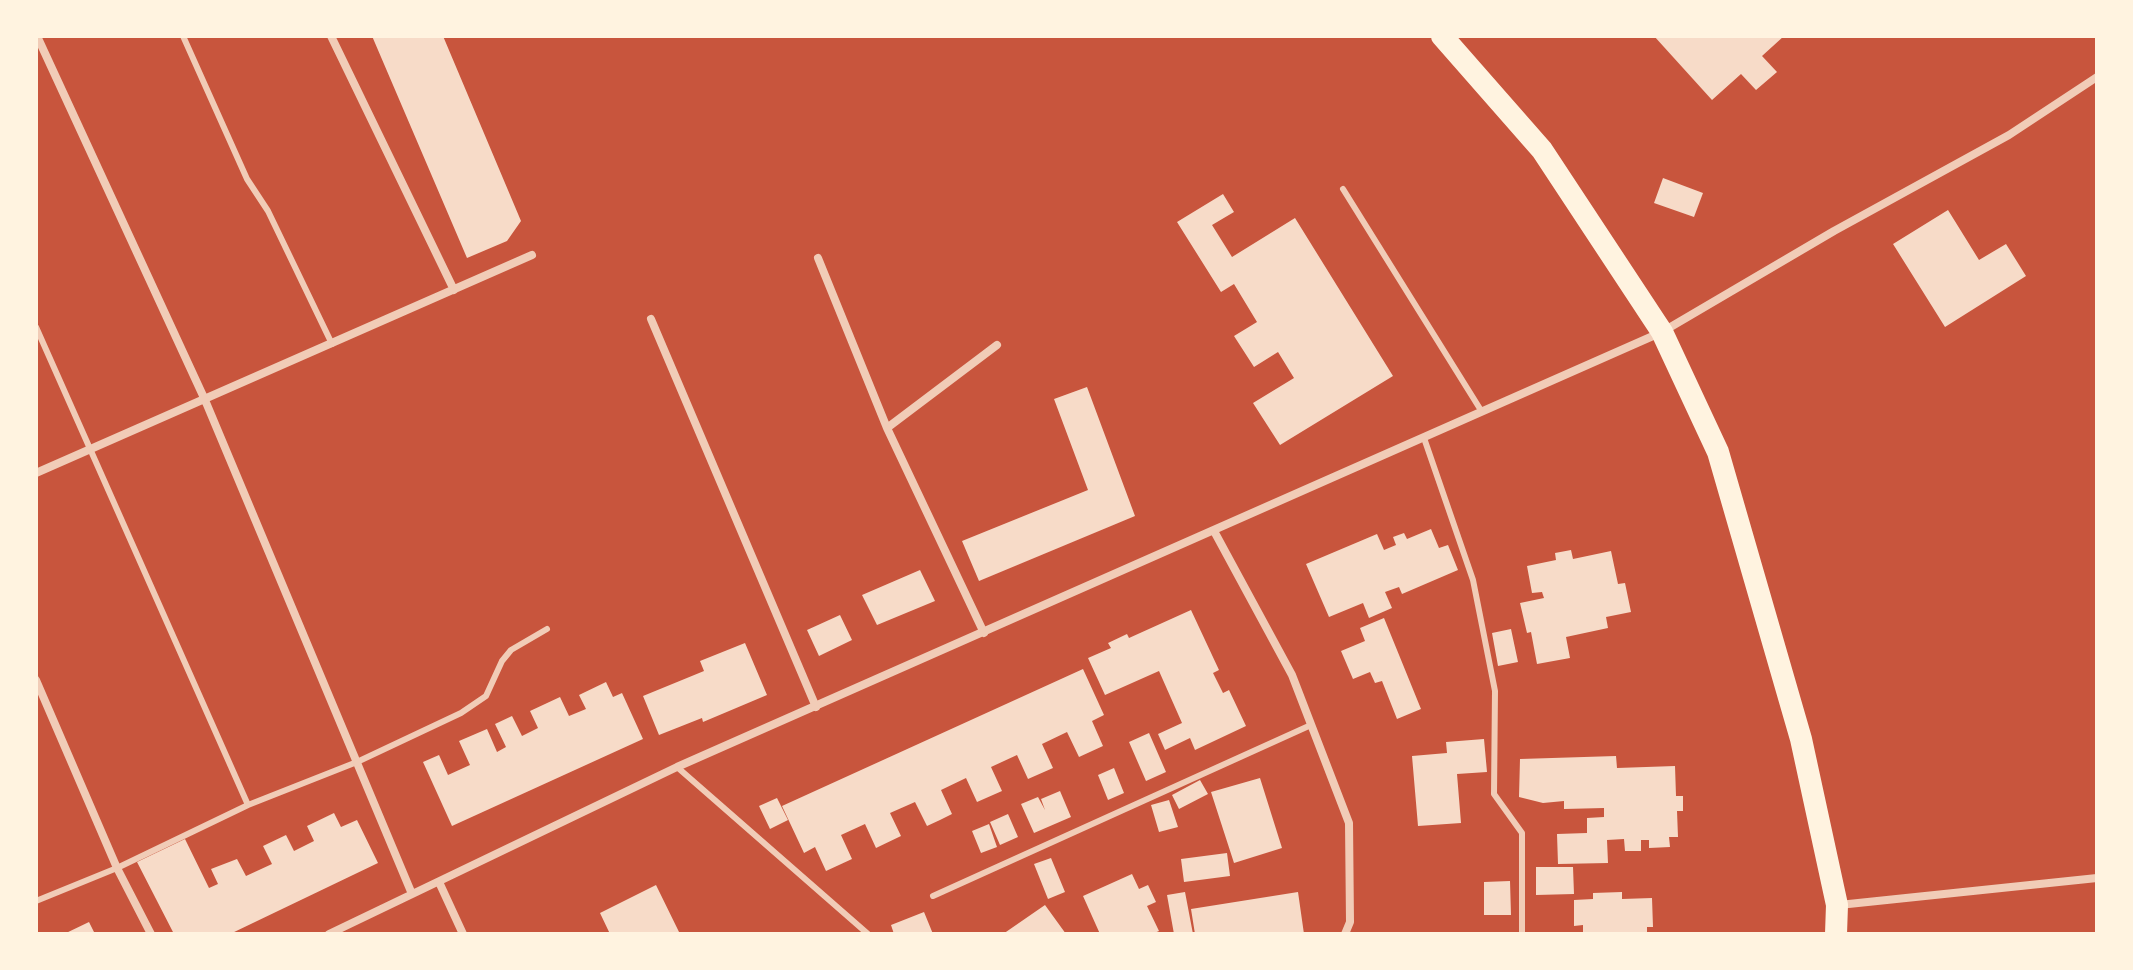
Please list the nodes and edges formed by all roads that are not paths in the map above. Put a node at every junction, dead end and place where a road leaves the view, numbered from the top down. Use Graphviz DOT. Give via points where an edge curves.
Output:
graph roads {
  1 [pos="37,36"];
  2 [pos="183,36"];
  3 [pos="331,36"];
  4 [pos="1442,36"];
  5 [pos="2097,77"];
  6 [pos="1343,189"];
  7 [pos="532,255"];
  8 [pos="818,258"];
  9 [pos="454,290"];
  10 [pos="651,319"];
  11 [pos="36,327"];
  12 [pos="1662,332"];
  13 [pos="332,344"];
  14 [pos="997,345"];
  15 [pos="205,400"];
  16 [pos="1482,412"];
  17 [pos="887,428"];
  18 [pos="1424,438"];
  19 [pos="92,449"];
  20 [pos="36,473"];
  21 [pos="1214,531"];
  22 [pos="547,629"];
  23 [pos="984,633"];
  24 [pos="36,680"];
  25 [pos="816,707"];
  26 [pos="1311,725"];
  27 [pos="357,762"];
  28 [pos="677,767"];
  29 [pos="248,805"];
  30 [pos="117,868"];
  31 [pos="2097,878"];
  32 [pos="439,882"];
  33 [pos="412,894"];
  34 [pos="933,896"];
  35 [pos="36,901"];
  36 [pos="1837,905"];
  37 [pos="151,934"];
  38 [pos="329,934"];
  39 [pos="463,934"];
  40 [pos="868,934"];
  41 [pos="1345,934"];
  42 [pos="1522,934"];
  43 [pos="1836,934"];
  1 -- 15 [label="street"];
  2 -- 13 [label="lane" via="247,179 268,211"];
  3 -- 9 [label="street"];
  4 -- 12 [label="highway" via="1542,150"];
  5 -- 12 [label="street" via="2009,135"];
  6 -- 16 [label="lane"];
  7 -- 9 [label="street"];
  8 -- 17 [label="street"];
  9 -- 13 [label="street"];
  10 -- 25 [label="street"];
  11 -- 19 [label="lane"];
  12 -- 16 [label="street"];
  12 -- 36 [label="highway" via="1718,452 1801,739"];
  13 -- 15 [label="street"];
  14 -- 17 [label="street"];
  15 -- 19 [label="street"];
  15 -- 27 [label="street"];
  16 -- 18 [label="street"];
  17 -- 23 [label="street"];
  18 -- 21 [label="street"];
  18 -- 42 [label="lane" via="1473,580 1495,691 1494,794 1522,833"];
  19 -- 20 [label="street"];
  19 -- 29 [label="lane"];
  21 -- 23 [label="street"];
  21 -- 26 [label="street" via="1292,675"];
  22 -- 27 [label="lane" via="511,650 486,696 475,705"];
  23 -- 25 [label="street"];
  24 -- 30 [label="street"];
  25 -- 28 [label="street"];
  26 -- 34 [label="lane"];
  26 -- 41 [label="street" via="1349,823 1350,922"];
  27 -- 29 [label="lane"];
  27 -- 33 [label="street"];
  28 -- 32 [label="street"];
  28 -- 40 [label="lane"];
  29 -- 30 [label="lane"];
  30 -- 35 [label="lane"];
  30 -- 37 [label="street"];
  31 -- 36 [label="street"];
  32 -- 33 [label="street"];
  32 -- 39 [label="street"];
  33 -- 38 [label="street"];
  36 -- 43 [label="highway"];
}
